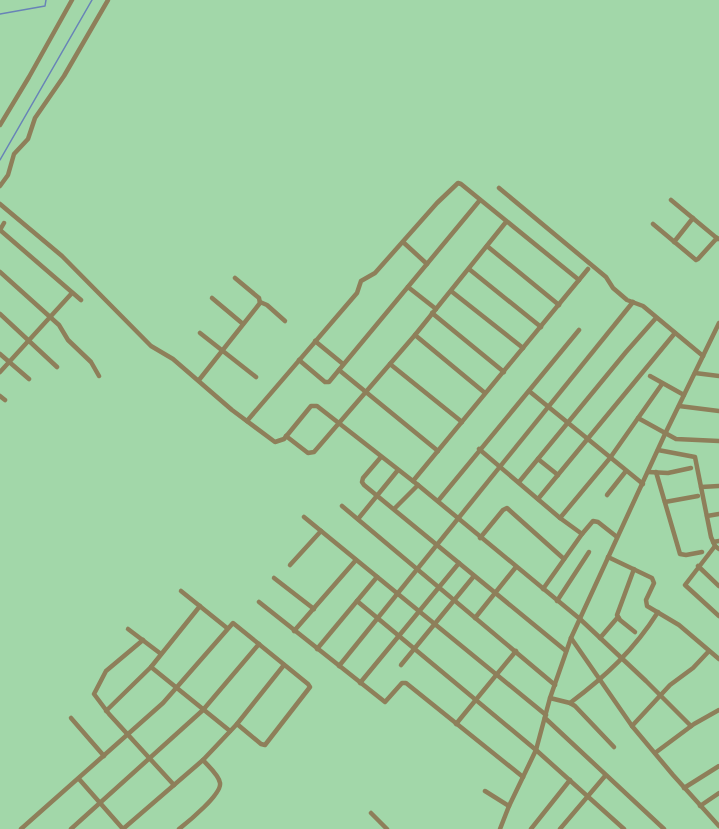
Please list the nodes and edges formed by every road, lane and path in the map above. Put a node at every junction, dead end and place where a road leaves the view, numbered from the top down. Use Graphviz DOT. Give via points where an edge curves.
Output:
graph roads {
  1 [pos="72,0"];
  2 [pos="108,0"];
  3 [pos="0,125"];
  4 [pos="0,186"];
  5 [pos="499,188"];
  6 [pos="480,200"];
  7 [pos="671,200"];
  8 [pos="0,204"];
  9 [pos="693,218"];
  10 [pos="506,222"];
  11 [pos="4,223"];
  12 [pos="653,224"];
  13 [pos="0,230"];
  14 [pos="718,239"];
  15 [pos="403,242"];
  16 [pos="674,242"];
  17 [pos="487,246"];
  18 [pos="427,264"];
  19 [pos="468,269"];
  20 [pos="588,269"];
  21 [pos="0,272"];
  22 [pos="235,278"];
  23 [pos="579,280"];
  24 [pos="408,287"];
  25 [pos="451,291"];
  26 [pos="72,293"];
  27 [pos="212,298"];
  28 [pos="81,300"];
  29 [pos="260,302"];
  30 [pos="633,302"];
  31 [pos="559,305"];
  32 [pos="434,311"];
  33 [pos="0,314"];
  34 [pos="50,317"];
  35 [pos="656,318"];
  36 [pos="286,321"];
  37 [pos="719,323"];
  38 [pos="243,324"];
  39 [pos="541,327"];
  40 [pos="579,330"];
  41 [pos="200,333"];
  42 [pos="675,333"];
  43 [pos="415,336"];
  44 [pos="28,340"];
  45 [pos="316,340"];
  46 [pos="523,348"];
  47 [pos="222,351"];
  48 [pos="0,354"];
  49 [pos="703,356"];
  50 [pos="299,360"];
  51 [pos="8,362"];
  52 [pos="343,364"];
  53 [pos="390,364"];
  54 [pos="57,367"];
  55 [pos="339,370"];
  56 [pos="0,372"];
  57 [pos="504,372"];
  58 [pos="695,372"];
  59 [pos="99,376"];
  60 [pos="650,376"];
  61 [pos="719,376"];
  62 [pos="256,377"];
  63 [pos="29,379"];
  64 [pos="199,380"];
  65 [pos="662,384"];
  66 [pos="529,391"];
  67 [pos="366,392"];
  68 [pos="485,393"];
  69 [pos="684,395"];
  70 [pos="0,396"];
  71 [pos="5,400"];
  72 [pos="678,406"];
  73 [pos="547,407"];
  74 [pos="719,411"];
  75 [pos="638,418"];
  76 [pos="247,421"];
  77 [pos="462,422"];
  78 [pos="340,423"];
  79 [pos="568,423"];
  80 [pos="665,434"];
  81 [pos="286,436"];
  82 [pos="587,438"];
  83 [pos="719,442"];
  84 [pos="479,449"];
  85 [pos="658,450"];
  86 [pos="438,451"];
  87 [pos="381,457"];
  88 [pos="610,458"];
  89 [pos="538,459"];
  90 [pos="500,466"];
  91 [pos="691,468"];
  92 [pos="398,470"];
  93 [pos="626,471"];
  94 [pos="648,472"];
  95 [pos="656,472"];
  96 [pos="558,475"];
  97 [pos="413,481"];
  98 [pos="519,482"];
  99 [pos="643,484"];
  100 [pos="418,485"];
  101 [pos="719,486"];
  102 [pos="701,487"];
  103 [pos="378,495"];
  104 [pos="607,495"];
  105 [pos="698,496"];
  106 [pos="538,499"];
  107 [pos="438,501"];
  108 [pos="665,502"];
  109 [pos="342,506"];
  110 [pos="394,509"];
  111 [pos="719,514"];
  112 [pos="707,516"];
  113 [pos="304,517"];
  114 [pos="458,518"];
  115 [pos="560,518"];
  116 [pos="358,519"];
  117 [pos="321,531"];
  118 [pos="582,534"];
  119 [pos="617,537"];
  120 [pos="480,538"];
  121 [pos="719,541"];
  122 [pos="437,545"];
  123 [pos="716,546"];
  124 [pos="589,552"];
  125 [pos="702,552"];
  126 [pos="608,557"];
  127 [pos="564,559"];
  128 [pos="356,560"];
  129 [pos="459,563"];
  130 [pos="290,565"];
  131 [pos="698,566"];
  132 [pos="516,567"];
  133 [pos="418,569"];
  134 [pos="634,569"];
  135 [pos="474,576"];
  136 [pos="377,577"];
  137 [pos="274,578"];
  138 [pos="719,586"];
  139 [pos="438,587"];
  140 [pos="543,589"];
  141 [pos="181,590"];
  142 [pos="495,592"];
  143 [pos="398,594"];
  144 [pos="453,599"];
  145 [pos="357,601"];
  146 [pos="557,601"];
  147 [pos="259,602"];
  148 [pos="200,606"];
  149 [pos="314,609"];
  150 [pos="418,611"];
  151 [pos="658,612"];
  152 [pos="719,616"];
  153 [pos="618,617"];
  154 [pos="378,618"];
  155 [pos="475,618"];
  156 [pos="580,619"];
  157 [pos="433,624"];
  158 [pos="227,628"];
  159 [pos="128,629"];
  160 [pos="294,631"];
  161 [pos="635,632"];
  162 [pos="399,636"];
  163 [pos="571,638"];
  164 [pos="600,638"];
  165 [pos="143,640"];
  166 [pos="259,644"];
  167 [pos="317,649"];
  168 [pos="414,649"];
  169 [pos="516,651"];
  170 [pos="566,651"];
  171 [pos="709,651"];
  172 [pos="161,654"];
  173 [pos="621,659"];
  174 [pos="719,659"];
  175 [pos="284,665"];
  176 [pos="401,665"];
  177 [pos="339,666"];
  178 [pos="152,668"];
  179 [pos="496,675"];
  180 [pos="600,680"];
  181 [pos="360,683"];
  182 [pos="555,685"];
  183 [pos="176,689"];
  184 [pos="661,696"];
  185 [pos="550,698"];
  186 [pos="475,700"];
  187 [pos="570,703"];
  188 [pos="203,710"];
  189 [pos="719,710"];
  190 [pos="106,711"];
  191 [pos="545,716"];
  192 [pos="71,718"];
  193 [pos="237,724"];
  194 [pos="456,724"];
  195 [pos="632,726"];
  196 [pos="691,726"];
  197 [pos="230,732"];
  198 [pos="129,735"];
  199 [pos="614,747"];
  200 [pos="536,750"];
  201 [pos="655,753"];
  202 [pos="104,756"];
  203 [pos="151,758"];
  204 [pos="203,760"];
  205 [pos="719,766"];
  206 [pos="605,776"];
  207 [pos="523,777"];
  208 [pos="79,779"];
  209 [pos="570,780"];
  210 [pos="174,785"];
  211 [pos="684,788"];
  212 [pos="485,791"];
  213 [pos="719,793"];
  214 [pos="587,796"];
  215 [pos="100,803"];
  216 [pos="509,806"];
  217 [pos="700,806"];
  218 [pos="371,813"];
  219 [pos="717,821"];
  220 [pos="719,826"];
  221 [pos="502,828"];
  222 [pos="21,829"];
  223 [pos="71,829"];
  224 [pos="123,829"];
  225 [pos="179,829"];
  226 [pos="387,829"];
  227 [pos="531,829"];
  228 [pos="560,829"];
  229 [pos="624,829"];
  230 [pos="664,829"];
  1 -- 3 [label="street" via="30,77"];
  2 -- 4 [label="street" via="64,76 35,118 28,139 14,154 8,175"];
  5 -- 30 [label="street" via="606,277 615,290"];
  6 -- 10 [label="street"];
  6 -- 15 [label="street" via="461,184 456,184"];
  6 -- 18 [label="street"];
  7 -- 9 [label="street"];
  8 -- 64 [label="street" via="62,256 151,346"];
  9 -- 14 [label="street"];
  9 -- 16 [label="street"];
  10 -- 17 [label="street"];
  10 -- 23 [label="street"];
  11 -- 13 [label="street"];
  12 -- 16 [label="street"];
  13 -- 26 [label="street"];
  14 -- 16 [label="street" via="697,260"];
  15 -- 18 [label="street"];
  15 -- 45 [label="street" via="375,273 361,281 357,293"];
  17 -- 19 [label="street"];
  17 -- 31 [label="street"];
  18 -- 24 [label="street"];
  19 -- 25 [label="street"];
  19 -- 39 [label="street"];
  20 -- 23 [label="street"];
  21 -- 34 [label="street"];
  22 -- 29 [label="street" via="259,298"];
  23 -- 31 [label="street"];
  24 -- 32 [label="street"];
  24 -- 52 [label="street"];
  25 -- 32 [label="street"];
  25 -- 46 [label="street"];
  26 -- 28 [label="street"];
  26 -- 34 [label="street"];
  27 -- 38 [label="street"];
  29 -- 36 [label="street"];
  29 -- 38 [label="street"];
  30 -- 35 [label="street" via="641,305"];
  30 -- 73 [label="street"];
  31 -- 39 [label="street"];
  32 -- 43 [label="street"];
  32 -- 57 [label="street"];
  33 -- 44 [label="street"];
  34 -- 44 [label="street"];
  34 -- 59 [label="street" via="59,325 68,340 89,359"];
  35 -- 42 [label="street"];
  35 -- 79 [label="street"];
  37 -- 49 [label="street"];
  38 -- 47 [label="street"];
  39 -- 46 [label="street"];
  40 -- 66 [label="street"];
  41 -- 47 [label="street"];
  42 -- 49 [label="street"];
  42 -- 82 [label="street"];
  43 -- 53 [label="street"];
  43 -- 68 [label="street"];
  44 -- 51 [label="street"];
  44 -- 54 [label="street"];
  45 -- 50 [label="street"];
  45 -- 52 [label="street"];
  46 -- 57 [label="street"];
  47 -- 62 [label="street"];
  47 -- 64 [label="street"];
  48 -- 51 [label="street"];
  49 -- 58 [label="street"];
  50 -- 55 [label="street" via="326,382"];
  50 -- 76 [label="street"];
  51 -- 56 [label="street"];
  51 -- 63 [label="street"];
  52 -- 55 [label="street"];
  53 -- 67 [label="street"];
  53 -- 77 [label="street"];
  55 -- 67 [label="street"];
  57 -- 68 [label="street"];
  58 -- 61 [label="street"];
  58 -- 69 [label="street"];
  60 -- 65 [label="street"];
  64 -- 76 [label="street"];
  65 -- 69 [label="street"];
  65 -- 75 [label="street"];
  66 -- 73 [label="street"];
  66 -- 84 [label="street"];
  67 -- 78 [label="street"];
  67 -- 86 [label="street"];
  68 -- 77 [label="street"];
  69 -- 72 [label="street"];
  70 -- 71 [label="street"];
  72 -- 74 [label="street"];
  72 -- 80 [label="street"];
  73 -- 79 [label="street"];
  73 -- 90 [label="street"];
  75 -- 80 [label="street"];
  75 -- 88 [label="street"];
  76 -- 81 [label="street" via="275,442"];
  77 -- 86 [label="street"];
  78 -- 81 [label="street" via="312,453 308,453"];
  78 -- 81 [label="street" via="313,405"];
  78 -- 87 [label="street"];
  79 -- 82 [label="street"];
  79 -- 89 [label="street"];
  80 -- 83 [label="street" via="676,439"];
  80 -- 85 [label="street"];
  82 -- 88 [label="street"];
  82 -- 96 [label="street"];
  84 -- 90 [label="street"];
  84 -- 107 [label="street"];
  85 -- 94 [label="street"];
  85 -- 102 [label="street" via="694,456"];
  86 -- 97 [label="street"];
  87 -- 92 [label="street"];
  87 -- 103 [label="street" via="362,481"];
  88 -- 93 [label="street"];
  88 -- 115 [label="street"];
  89 -- 96 [label="street"];
  89 -- 98 [label="street"];
  90 -- 98 [label="street"];
  90 -- 114 [label="street"];
  91 -- 95 [label="street" via="668,473"];
  92 -- 97 [label="street"];
  92 -- 103 [label="street"];
  93 -- 99 [label="street"];
  93 -- 104 [label="street"];
  94 -- 95 [label="street"];
  94 -- 99 [label="street"];
  95 -- 108 [label="street"];
  96 -- 106 [label="street"];
  97 -- 100 [label="street"];
  98 -- 106 [label="street"];
  99 -- 119 [label="street"];
  100 -- 107 [label="street"];
  100 -- 110 [label="street"];
  101 -- 102 [label="street"];
  102 -- 112 [label="street"];
  103 -- 110 [label="street"];
  103 -- 116 [label="street"];
  105 -- 108 [label="street"];
  106 -- 115 [label="street"];
  107 -- 114 [label="street"];
  108 -- 125 [label="street" via="680,554"];
  109 -- 116 [label="street"];
  110 -- 122 [label="street"];
  111 -- 112 [label="street"];
  112 -- 123 [label="street"];
  113 -- 117 [label="street"];
  114 -- 120 [label="street"];
  114 -- 122 [label="street"];
  115 -- 118 [label="street"];
  116 -- 133 [label="street"];
  117 -- 128 [label="street"];
  117 -- 130 [label="street"];
  118 -- 119 [label="street" via="594,521"];
  118 -- 127 [label="street"];
  119 -- 126 [label="street"];
  120 -- 127 [label="street" via="507,508"];
  120 -- 132 [label="street"];
  121 -- 123 [label="street"];
  122 -- 129 [label="street"];
  122 -- 133 [label="street"];
  123 -- 131 [label="street"];
  124 -- 146 [label="street"];
  126 -- 134 [label="street"];
  126 -- 156 [label="street"];
  127 -- 140 [label="street"];
  128 -- 136 [label="street"];
  128 -- 149 [label="street"];
  129 -- 135 [label="street"];
  129 -- 139 [label="street"];
  131 -- 138 [label="street"];
  131 -- 152 [label="street" via="685,586"];
  132 -- 140 [label="street"];
  132 -- 142 [label="street"];
  133 -- 139 [label="street"];
  133 -- 143 [label="street"];
  134 -- 151 [label="street" via="654,579 645,602"];
  134 -- 153 [label="street"];
  135 -- 142 [label="street"];
  135 -- 144 [label="street"];
  136 -- 143 [label="street"];
  136 -- 145 [label="street"];
  137 -- 149 [label="street"];
  139 -- 144 [label="street"];
  139 -- 150 [label="street"];
  140 -- 146 [label="street"];
  141 -- 148 [label="street"];
  142 -- 155 [label="street"];
  142 -- 170 [label="street"];
  143 -- 150 [label="street"];
  143 -- 154 [label="street"];
  144 -- 155 [label="street"];
  144 -- 157 [label="street"];
  145 -- 154 [label="street"];
  145 -- 167 [label="street"];
  146 -- 156 [label="street"];
  147 -- 160 [label="street"];
  148 -- 158 [label="street"];
  148 -- 172 [label="street"];
  149 -- 160 [label="street"];
  150 -- 157 [label="street"];
  150 -- 162 [label="street"];
  151 -- 171 [label="street" via="679,625"];
  151 -- 173 [label="street"];
  153 -- 161 [label="street"];
  153 -- 164 [label="street"];
  154 -- 162 [label="street"];
  154 -- 177 [label="street"];
  155 -- 169 [label="street"];
  156 -- 163 [label="street"];
  156 -- 164 [label="street"];
  157 -- 168 [label="street"];
  157 -- 179 [label="street"];
  158 -- 166 [label="street" via="234,624"];
  158 -- 183 [label="street"];
  159 -- 165 [label="street"];
  160 -- 167 [label="street"];
  162 -- 168 [label="street"];
  162 -- 181 [label="street"];
  163 -- 170 [label="street"];
  163 -- 180 [label="street"];
  164 -- 173 [label="street"];
  165 -- 172 [label="street"];
  165 -- 190 [label="street" via="112,665 97,686 94,696"];
  166 -- 175 [label="street"];
  166 -- 188 [label="street"];
  167 -- 177 [label="street"];
  168 -- 176 [label="street"];
  168 -- 186 [label="street"];
  169 -- 179 [label="street"];
  169 -- 182 [label="street"];
  170 -- 182 [label="street"];
  171 -- 174 [label="street"];
  171 -- 184 [label="street"];
  172 -- 178 [label="street"];
  173 -- 180 [label="street"];
  173 -- 184 [label="street"];
  175 -- 193 [label="street"];
  175 -- 193 [label="street" via="310,687 266,744 261,744"];
  177 -- 181 [label="street"];
  178 -- 183 [label="street"];
  178 -- 190 [label="street"];
  179 -- 186 [label="street"];
  179 -- 191 [label="street"];
  180 -- 187 [label="street"];
  180 -- 195 [label="street"];
  181 -- 194 [label="street" via="385,702 402,683 406,683"];
  182 -- 185 [label="street"];
  183 -- 188 [label="street"];
  183 -- 198 [label="street"];
  184 -- 195 [label="street"];
  184 -- 196 [label="street"];
  185 -- 187 [label="street"];
  185 -- 191 [label="street"];
  186 -- 194 [label="street"];
  186 -- 200 [label="street"];
  187 -- 199 [label="street" via="582,712"];
  188 -- 197 [label="street"];
  188 -- 203 [label="street"];
  189 -- 196 [label="street"];
  190 -- 198 [label="street"];
  191 -- 200 [label="street"];
  191 -- 206 [label="street"];
  192 -- 202 [label="street"];
  193 -- 197 [label="street"];
  194 -- 207 [label="street"];
  195 -- 201 [label="street"];
  196 -- 201 [label="street"];
  197 -- 204 [label="street"];
  198 -- 202 [label="street"];
  198 -- 203 [label="street"];
  200 -- 207 [label="street"];
  200 -- 209 [label="street"];
  201 -- 211 [label="street"];
  202 -- 208 [label="street"];
  203 -- 210 [label="street"];
  203 -- 215 [label="street"];
  204 -- 210 [label="street"];
  204 -- 225 [label="street" via="218,778 219,788"];
  205 -- 211 [label="street"];
  206 -- 214 [label="street"];
  206 -- 230 [label="street"];
  207 -- 216 [label="street"];
  208 -- 215 [label="street"];
  208 -- 222 [label="street"];
  209 -- 214 [label="street"];
  209 -- 227 [label="street"];
  210 -- 224 [label="street"];
  211 -- 217 [label="street"];
  212 -- 216 [label="street"];
  213 -- 217 [label="street"];
  214 -- 228 [label="street"];
  214 -- 229 [label="street"];
  215 -- 223 [label="street"];
  215 -- 224 [label="street"];
  216 -- 221 [label="street"];
  217 -- 219 [label="street"];
  218 -- 226 [label="street"];
  219 -- 220 [label="street"];
}
